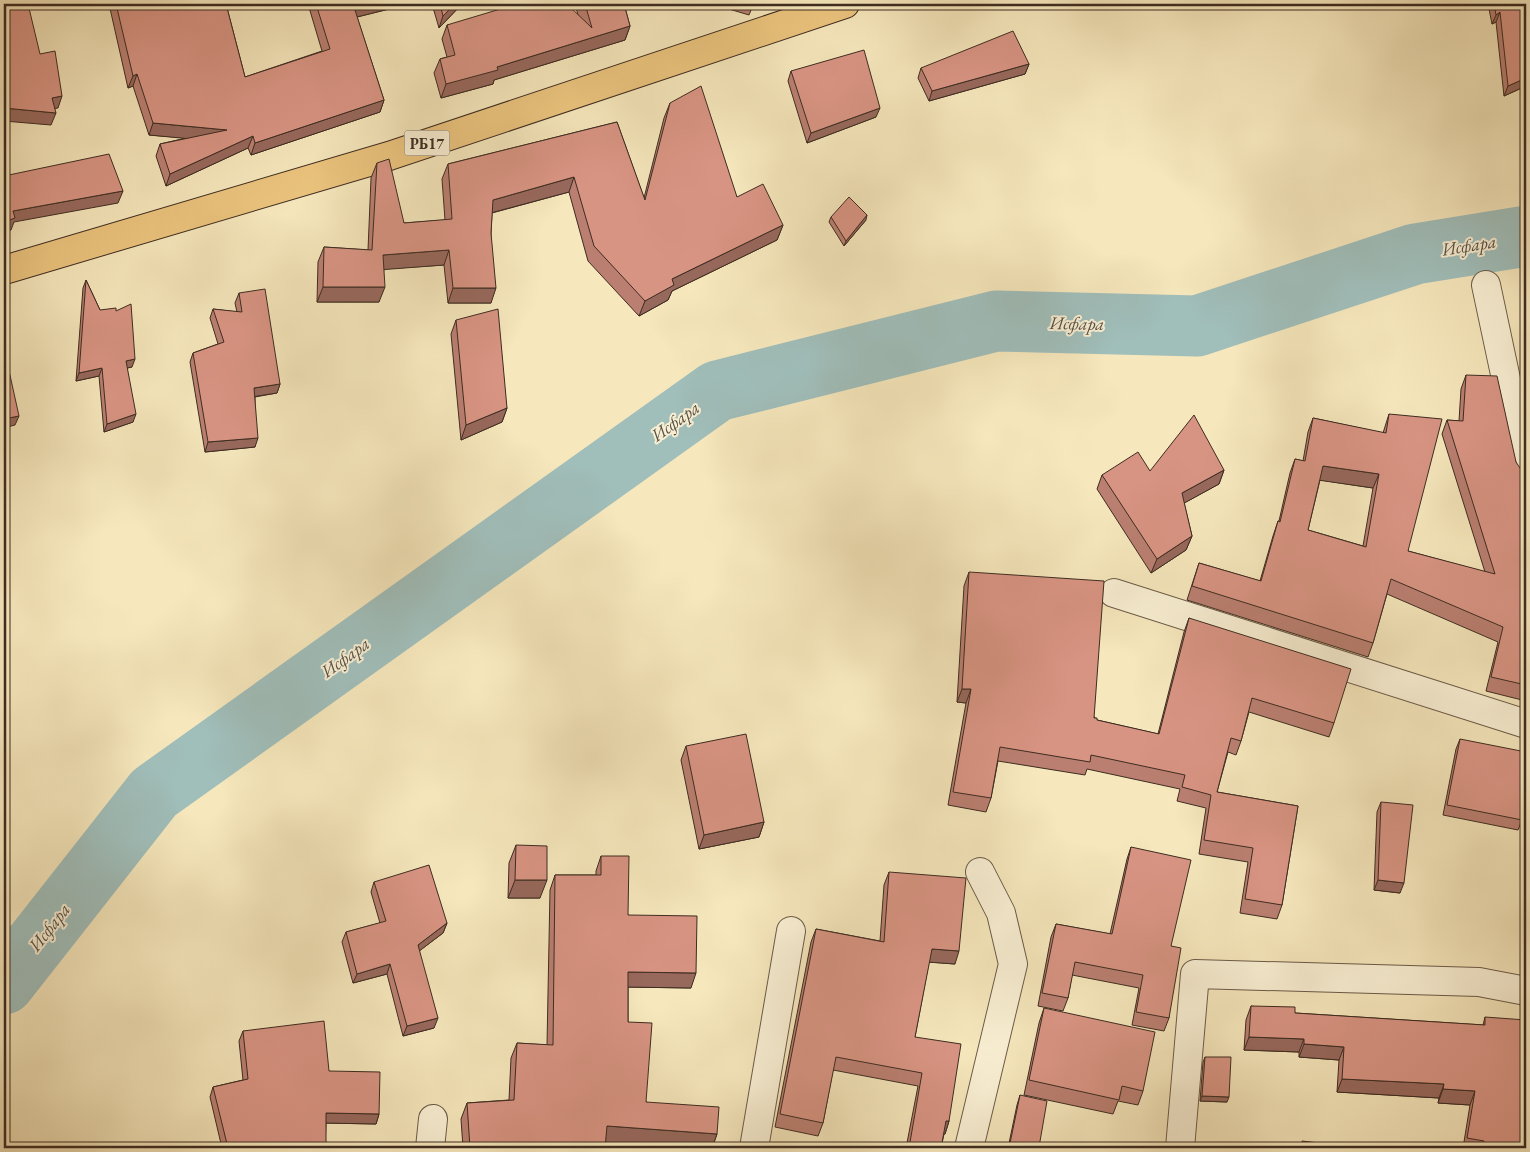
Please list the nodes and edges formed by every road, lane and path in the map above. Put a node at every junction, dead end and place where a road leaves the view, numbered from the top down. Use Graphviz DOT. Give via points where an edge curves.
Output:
graph roads {
  1 [pos="845,4"];
  2 [pos="4,270"];
  3 [pos="1486,284"];
  4 [pos="1526,472"];
  5 [pos="1114,594"];
  6 [pos="1526,724"];
  7 [pos="980,872"];
  8 [pos="791,930"];
  9 [pos="1526,991"];
  10 [pos="433,1119"];
  11 [pos="430,1148"];
  12 [pos="754,1148"];
  13 [pos="969,1148"];
  14 [pos="1180,1148"];
  1 -- 2 [label="main road, РБ17" via="389,156"];
  3 -- 4 [label="street"];
  5 -- 6 [label="street"];
  7 -- 13 [label="street" via="1001,913 1014,964"];
  8 -- 12 [label="street"];
  9 -- 14 [label="street" via="1479,982 1195,974"];
  10 -- 11 [label="street"];
}
